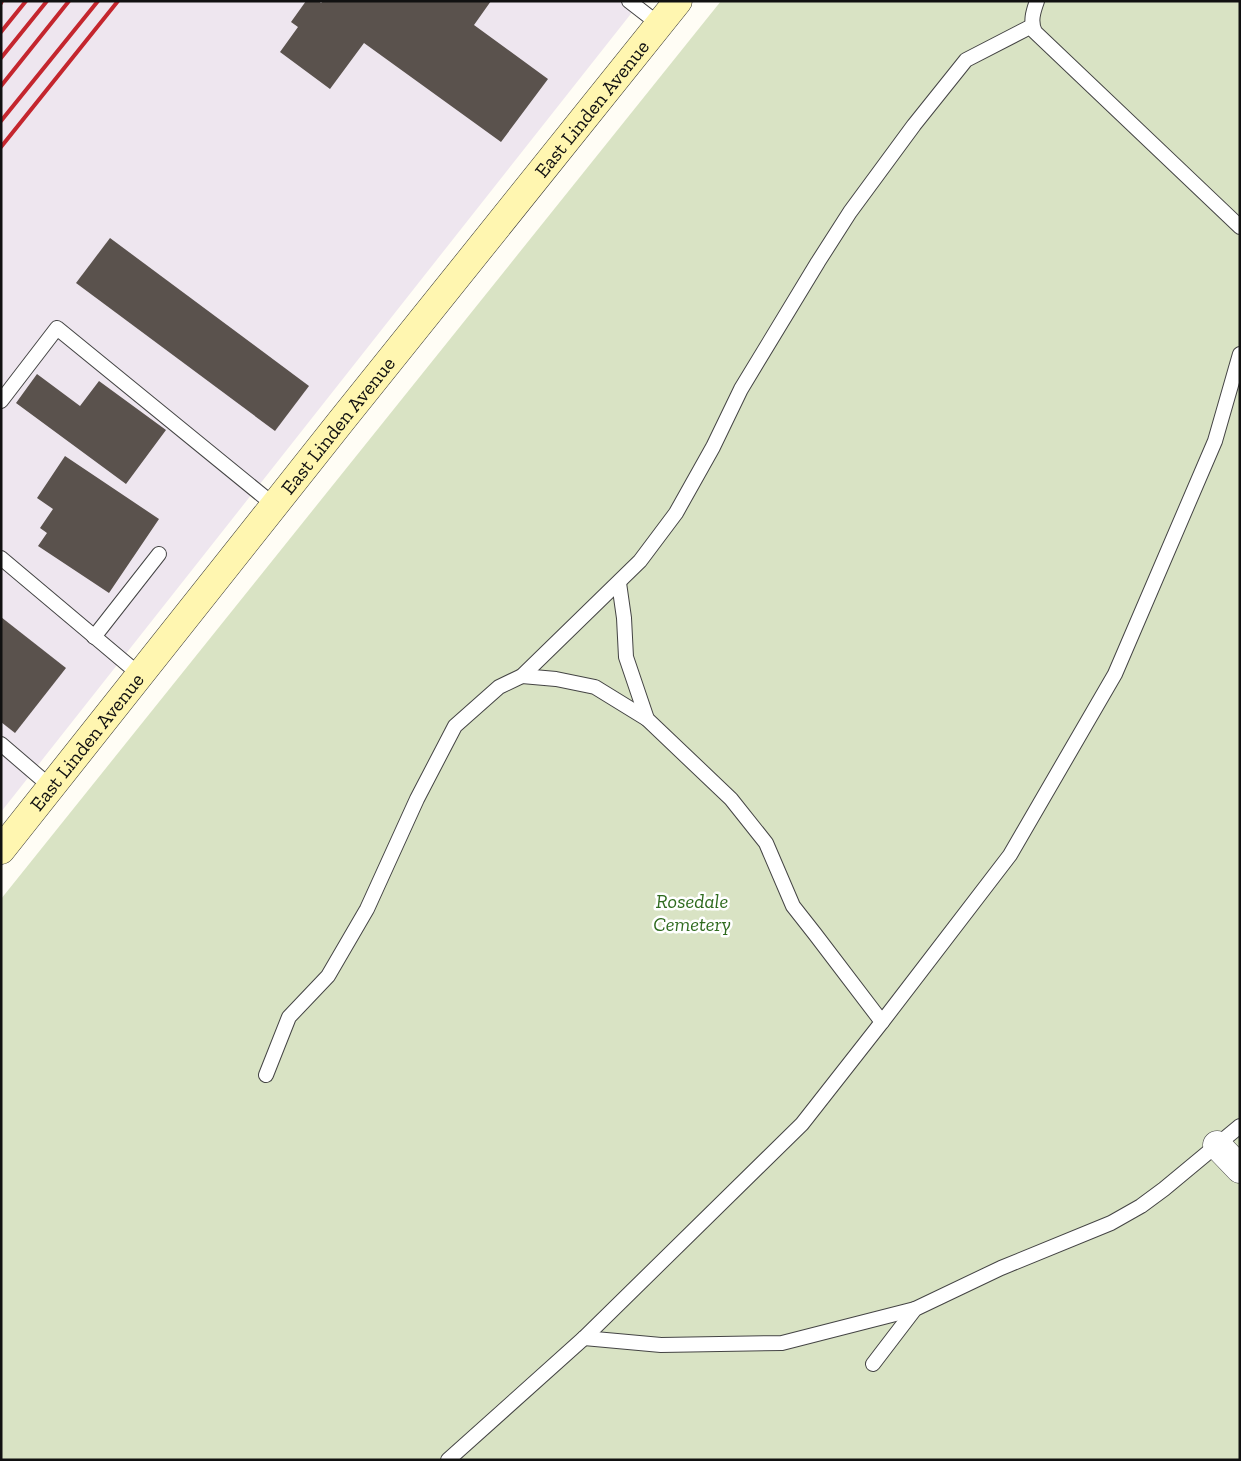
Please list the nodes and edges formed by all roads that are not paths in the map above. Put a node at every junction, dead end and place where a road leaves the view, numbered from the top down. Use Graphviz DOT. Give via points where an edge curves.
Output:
graph roads {
  1 [pos="629,1"];
  2 [pos="678,1"];
  3 [pos="1037,1"];
  4 [pos="660,25"];
  5 [pos="1032,26"];
  6 [pos="1240,227"];
  7 [pos="1240,354"];
  8 [pos="1,400"];
  9 [pos="274,505"];
  10 [pos="159,554"];
  11 [pos="1,558"];
  12 [pos="619,583"];
  13 [pos="94,636"];
  14 [pos="140,676"];
  15 [pos="522,676"];
  16 [pos="647,719"];
  17 [pos="1,744"];
  18 [pos="51,787"];
  19 [pos="1,850"];
  20 [pos="882,1022"];
  21 [pos="266,1075"];
  22 [pos="1240,1126"];
  23 [pos="1217,1145"];
  24 [pos="1240,1169"];
  25 [pos="916,1309"];
  26 [pos="584,1338"];
  27 [pos="873,1364"];
  28 [pos="448,1460"];
  1 -- 4 [label="lane"];
  2 -- 4 [label="street, East Linden Avenue"];
  3 -- 5 [label="lane"];
  4 -- 9 [label="street, East Linden Avenue"];
  5 -- 6 [label="lane"];
  5 -- 12 [label="lane" via="966,60 914,125 850,212 813,270 741,388 713,447 676,512 640,561"];
  7 -- 20 [label="lane" via="1215,441 1115,674 1010,855"];
  8 -- 9 [label="lane" via="57,328"];
  9 -- 14 [label="street, East Linden Avenue"];
  10 -- 13 [label="lane"];
  11 -- 13 [label="lane"];
  12 -- 15 [label="lane"];
  12 -- 16 [label="lane" via="626,657"];
  13 -- 14 [label="lane"];
  14 -- 18 [label="street, East Linden Avenue"];
  15 -- 16 [label="lane" via="595,687"];
  15 -- 21 [label="lane" via="499,686 455,726 367,909 328,976 289,1017"];
  16 -- 20 [label="lane" via="731,800 766,843 793,906"];
  17 -- 18 [label="lane"];
  18 -- 19 [label="street, East Linden Avenue"];
  20 -- 26 [label="lane" via="802,1124"];
  22 -- 23 [label="lane"];
  23 -- 24 [label="street"];
  23 -- 25 [label="lane" via="1141,1206 1111,1223 1001,1268"];
  25 -- 26 [label="lane" via="782,1344 661,1345"];
  25 -- 27 [label="lane"];
  26 -- 28 [label="lane"];
}
